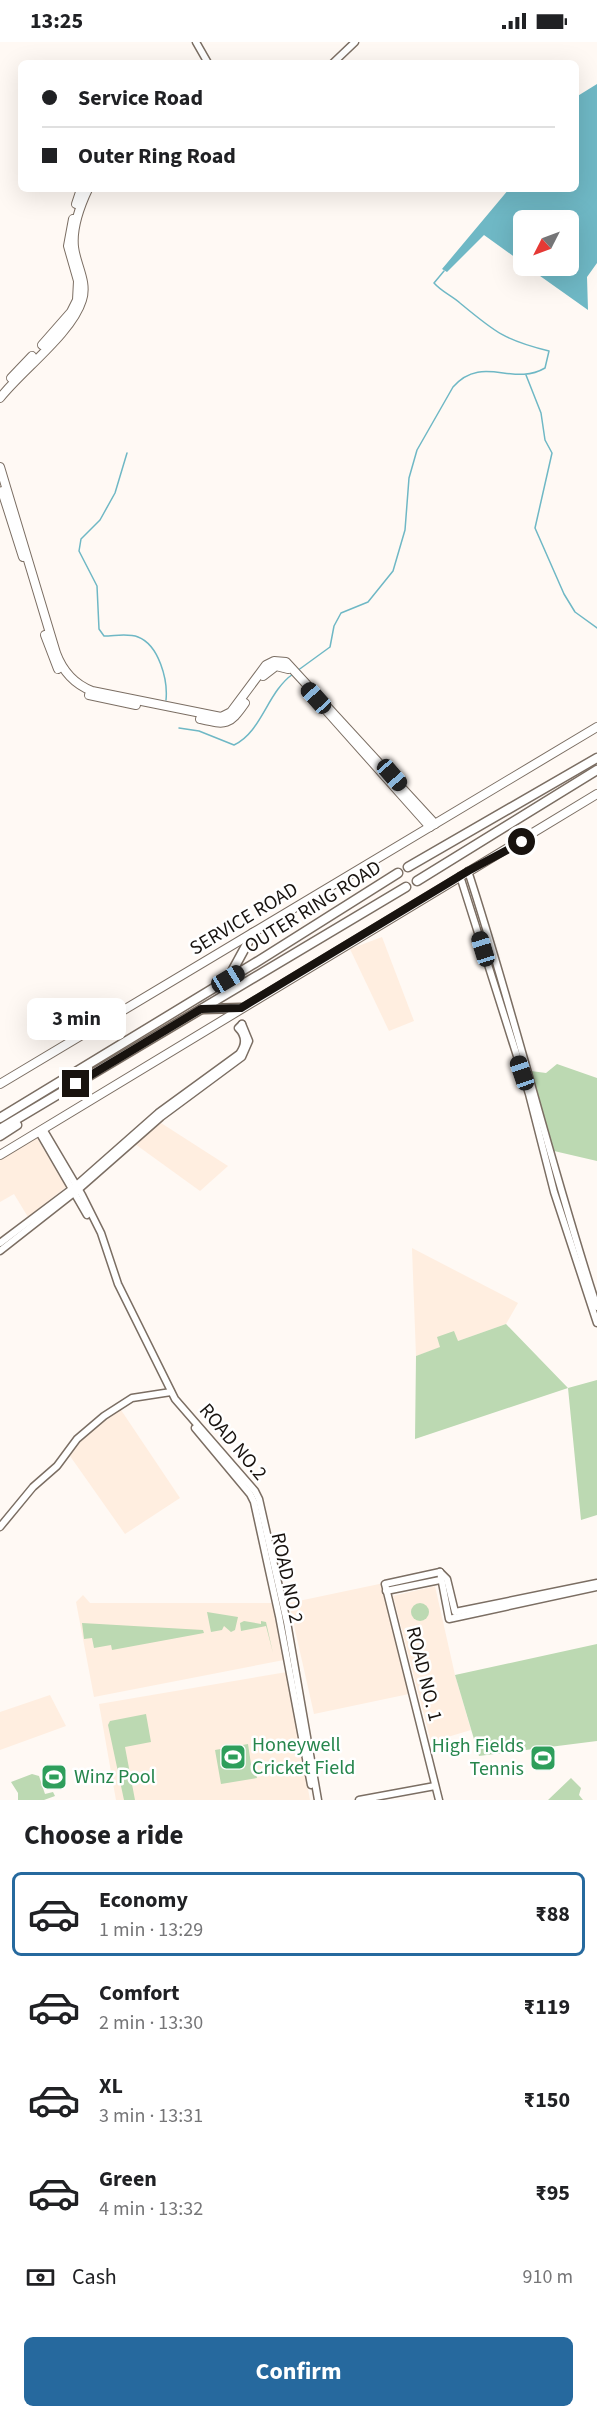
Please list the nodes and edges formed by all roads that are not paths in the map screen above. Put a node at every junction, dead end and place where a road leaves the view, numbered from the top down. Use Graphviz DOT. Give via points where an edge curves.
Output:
graph roads {
  1 [pos="196,42"];
  2 [pos="355,42"];
  3 [pos="204,60"];
  4 [pos="336,60"];
  5 [pos="80,192"];
  6 [pos="87,192"];
  7 [pos="0,390"];
  8 [pos="0,398"];
  9 [pos="0,467"];
  10 [pos="0,484"];
  11 [pos="176,711"];
  12 [pos="597,727"];
  13 [pos="597,758"];
  14 [pos="597,770"];
  15 [pos="597,794"];
  16 [pos="432,825"];
  17 [pos="408,867"];
  18 [pos="468,871"];
  19 [pos="398,873"];
  20 [pos="460,876"];
  21 [pos="417,881"];
  22 [pos="406,887"];
  23 [pos="309,930"];
  24 [pos="487,931"];
  25 [pos="253,933"];
  26 [pos="478,933"];
  27 [pos="316,940"];
  28 [pos="228,979"];
  29 [pos="502,983"];
  30 [pos="494,986"];
  31 [pos="241,1008"];
  32 [pos="201,1009"];
  33 [pos="238,1057"];
  34 [pos="55,1083"];
  35 [pos="0,1084"];
  36 [pos="61,1093"];
  37 [pos="0,1112"];
  38 [pos="0,1118"];
  39 [pos="0,1129"];
  40 [pos="41,1130"];
  41 [pos="0,1136"];
  42 [pos="0,1155"];
  43 [pos="76,1189"];
  44 [pos="0,1244"];
  45 [pos="0,1251"];
  46 [pos="580,1262"];
  47 [pos="597,1307"];
  48 [pos="597,1323"];
  49 [pos="169,1392"];
  50 [pos="0,1527"];
  51 [pos="440,1572"];
  52 [pos="440,1580"];
  53 [pos="597,1585"];
  54 [pos="386,1588"];
  55 [pos="286,1623"];
  56 [pos="435,1786"];
  57 [pos="316,1800"];
  58 [pos="359,1800"];
  59 [pos="439,1800"];
  1 -- 3 [label="street"];
  2 -- 4 [label="street"];
  5 -- 7 [label="main road" via="68,236 78,280 77,300 63,322"];
  6 -- 8 [label="main road" via="73,244 84,285 82,301 71,320"];
  9 -- 11 [label="main road" via="51,638 66,672 82,687 93,691"];
  10 -- 11 [label="main road" via="50,652 62,675 78,690 92,696"];
  11 -- 16 [label="main road" via="222,724 232,721 267,671 281,666 295,673"];
  12 -- 16 [label="main road, SERVICE ROAD"];
  13 -- 17 [label="highway, OUTER RING ROAD"];
  14 -- 21 [label="highway"];
  15 -- 18 [label="main road"];
  16 -- 25 [label="main road, SERVICE ROAD"];
  18 -- 20 [label="main road"];
  18 -- 24 [label="street"];
  19 -- 23 [label="highway, OUTER RING ROAD"];
  20 -- 26 [label="street"];
  20 -- 31 [label="main road"];
  22 -- 27 [label="highway, OUTER RING ROAD"];
  23 -- 27 [label="highway"];
  23 -- 28 [label="highway, OUTER RING ROAD"];
  24 -- 26 [label="street"];
  24 -- 29 [label="street"];
  25 -- 28 [label="highway"];
  25 -- 35 [label="main road, SERVICE ROAD"];
  26 -- 30 [label="street"];
  27 -- 32 [label="highway, OUTER RING ROAD"];
  28 -- 34 [label="highway, OUTER RING ROAD"];
  29 -- 30 [label="street"];
  29 -- 46 [label="street"];
  30 -- 46 [label="street" via="529,1094 554,1192"];
  31 -- 32 [label="highway"];
  31 -- 40 [label="main road"];
  32 -- 36 [label="highway, OUTER RING ROAD"];
  33 -- 33 [label="street" via="244,1044 238,1028 242,1024 249,1041 247,1051"];
  33 -- 43 [label="street" via="158,1113"];
  34 -- 37 [label="highway"];
  34 -- 38 [label="highway, OUTER RING ROAD"];
  36 -- 39 [label="highway, OUTER RING ROAD"];
  36 -- 41 [label="highway"];
  40 -- 42 [label="main road"];
  40 -- 43 [label="street"];
  43 -- 44 [label="street"];
  43 -- 45 [label="street"];
  43 -- 49 [label="street" via="115,1285"];
  46 -- 47 [label="street"];
  46 -- 48 [label="street"];
  49 -- 50 [label="street" via="132,1398 104,1416 77,1439"];
  49 -- 55 [label="street, ROAD NO.2" via="255,1491"];
  49 -- 57 [label="street, ROAD NO 2" via="254,1502"];
  51 -- 52 [label="street"];
  51 -- 53 [label="street" via="447,1579 455,1611"];
  51 -- 54 [label="street"];
  52 -- 53 [label="street" via="449,1619"];
  52 -- 54 [label="street"];
  54 -- 56 [label="street, ROAD NO. 1"];
  55 -- 57 [label="street, ROAD NO 2"];
  56 -- 58 [label="street"];
  56 -- 59 [label="street, ROAD NO. 1"];
}
